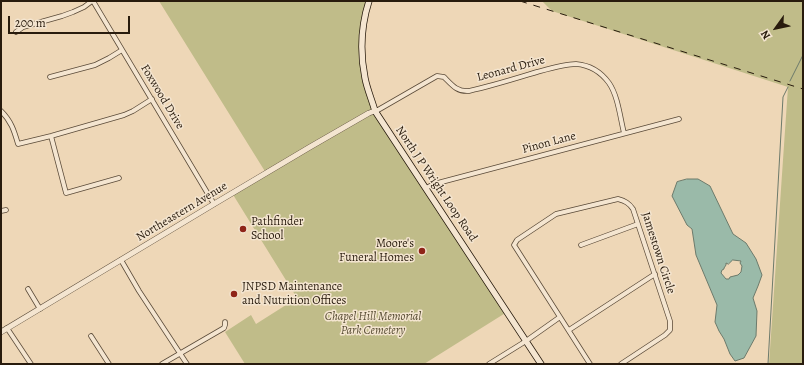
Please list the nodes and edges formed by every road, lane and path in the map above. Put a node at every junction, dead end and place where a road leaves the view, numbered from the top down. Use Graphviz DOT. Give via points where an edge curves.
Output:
graph roads {
  1 [pos="93,1"];
  2 [pos="369,1"];
  3 [pos="16,32"];
  4 [pos="122,50"];
  5 [pos="50,77"];
  6 [pos="152,99"];
  7 [pos="1,111"];
  8 [pos="375,111"];
  9 [pos="679,119"];
  10 [pos="624,132"];
  11 [pos="51,136"];
  12 [pos="119,178"];
  13 [pos="426,188"];
  14 [pos="214,204"];
  15 [pos="638,224"];
  16 [pos="581,245"];
  17 [pos="121,260"];
  18 [pos="655,274"];
  19 [pos="28,289"];
  20 [pos="40,309"];
  21 [pos="560,317"];
  22 [pos="225,322"];
  23 [pos="8,328"];
  24 [pos="568,330"];
  25 [pos="1,332"];
  26 [pos="91,336"];
  27 [pos="526,341"];
  28 [pos="180,353"];
  29 [pos="31,364"];
  30 [pos="109,364"];
  31 [pos="162,364"];
  32 [pos="187,364"];
  33 [pos="489,364"];
  34 [pos="541,364"];
  35 [pos="590,364"];
  36 [pos="621,364"];
  1 -- 3 [label="street" via="73,12 23,27"];
  1 -- 4 [label="street, Foxwood Drive"];
  2 -- 8 [label="main road, North J P Wright Loop Road" via="362,33 362,58 365,80"];
  4 -- 5 [label="street" via="95,65"];
  4 -- 6 [label="street, Foxwood Drive"];
  6 -- 11 [label="street" via="124,115"];
  6 -- 14 [label="street, Foxwood Drive"];
  7 -- 11 [label="street" via="11,124 18,144"];
  8 -- 10 [label="street, Leonard Drive" via="437,76 444,77 456,89 469,91 548,69 576,64 596,70 609,83"];
  8 -- 13 [label="main road, North J P Wright Loop Road"];
  8 -- 14 [label="street, Northeastern Avenue"];
  9 -- 10 [label="street, Pinon Lane"];
  10 -- 13 [label="street, Pinon Lane"];
  11 -- 12 [label="street" via="66,193"];
  13 -- 27 [label="main road, North J P Wright Loop Road"];
  14 -- 17 [label="street, Northeastern Avenue"];
  15 -- 16 [label="street"];
  15 -- 18 [label="street, Jamestown Circle"];
  15 -- 21 [label="street, Jamestown Circle" via="630,204 618,200 556,214 517,240 514,245"];
  17 -- 20 [label="street, Northeastern Avenue"];
  17 -- 28 [label="street"];
  18 -- 24 [label="street"];
  18 -- 36 [label="street, Jamestown Circle" via="670,321 670,330"];
  19 -- 20 [label="street"];
  20 -- 23 [label="street, Northeastern Avenue"];
  21 -- 24 [label="street"];
  21 -- 27 [label="street"];
  22 -- 28 [label="street" via="224,328"];
  23 -- 25 [label="street, Northeastern Avenue"];
  23 -- 29 [label="street"];
  24 -- 35 [label="street"];
  26 -- 30 [label="street"];
  27 -- 33 [label="street"];
  27 -- 34 [label="main road, North J P Wright Loop Road"];
  28 -- 31 [label="street"];
  28 -- 32 [label="street"];
}
